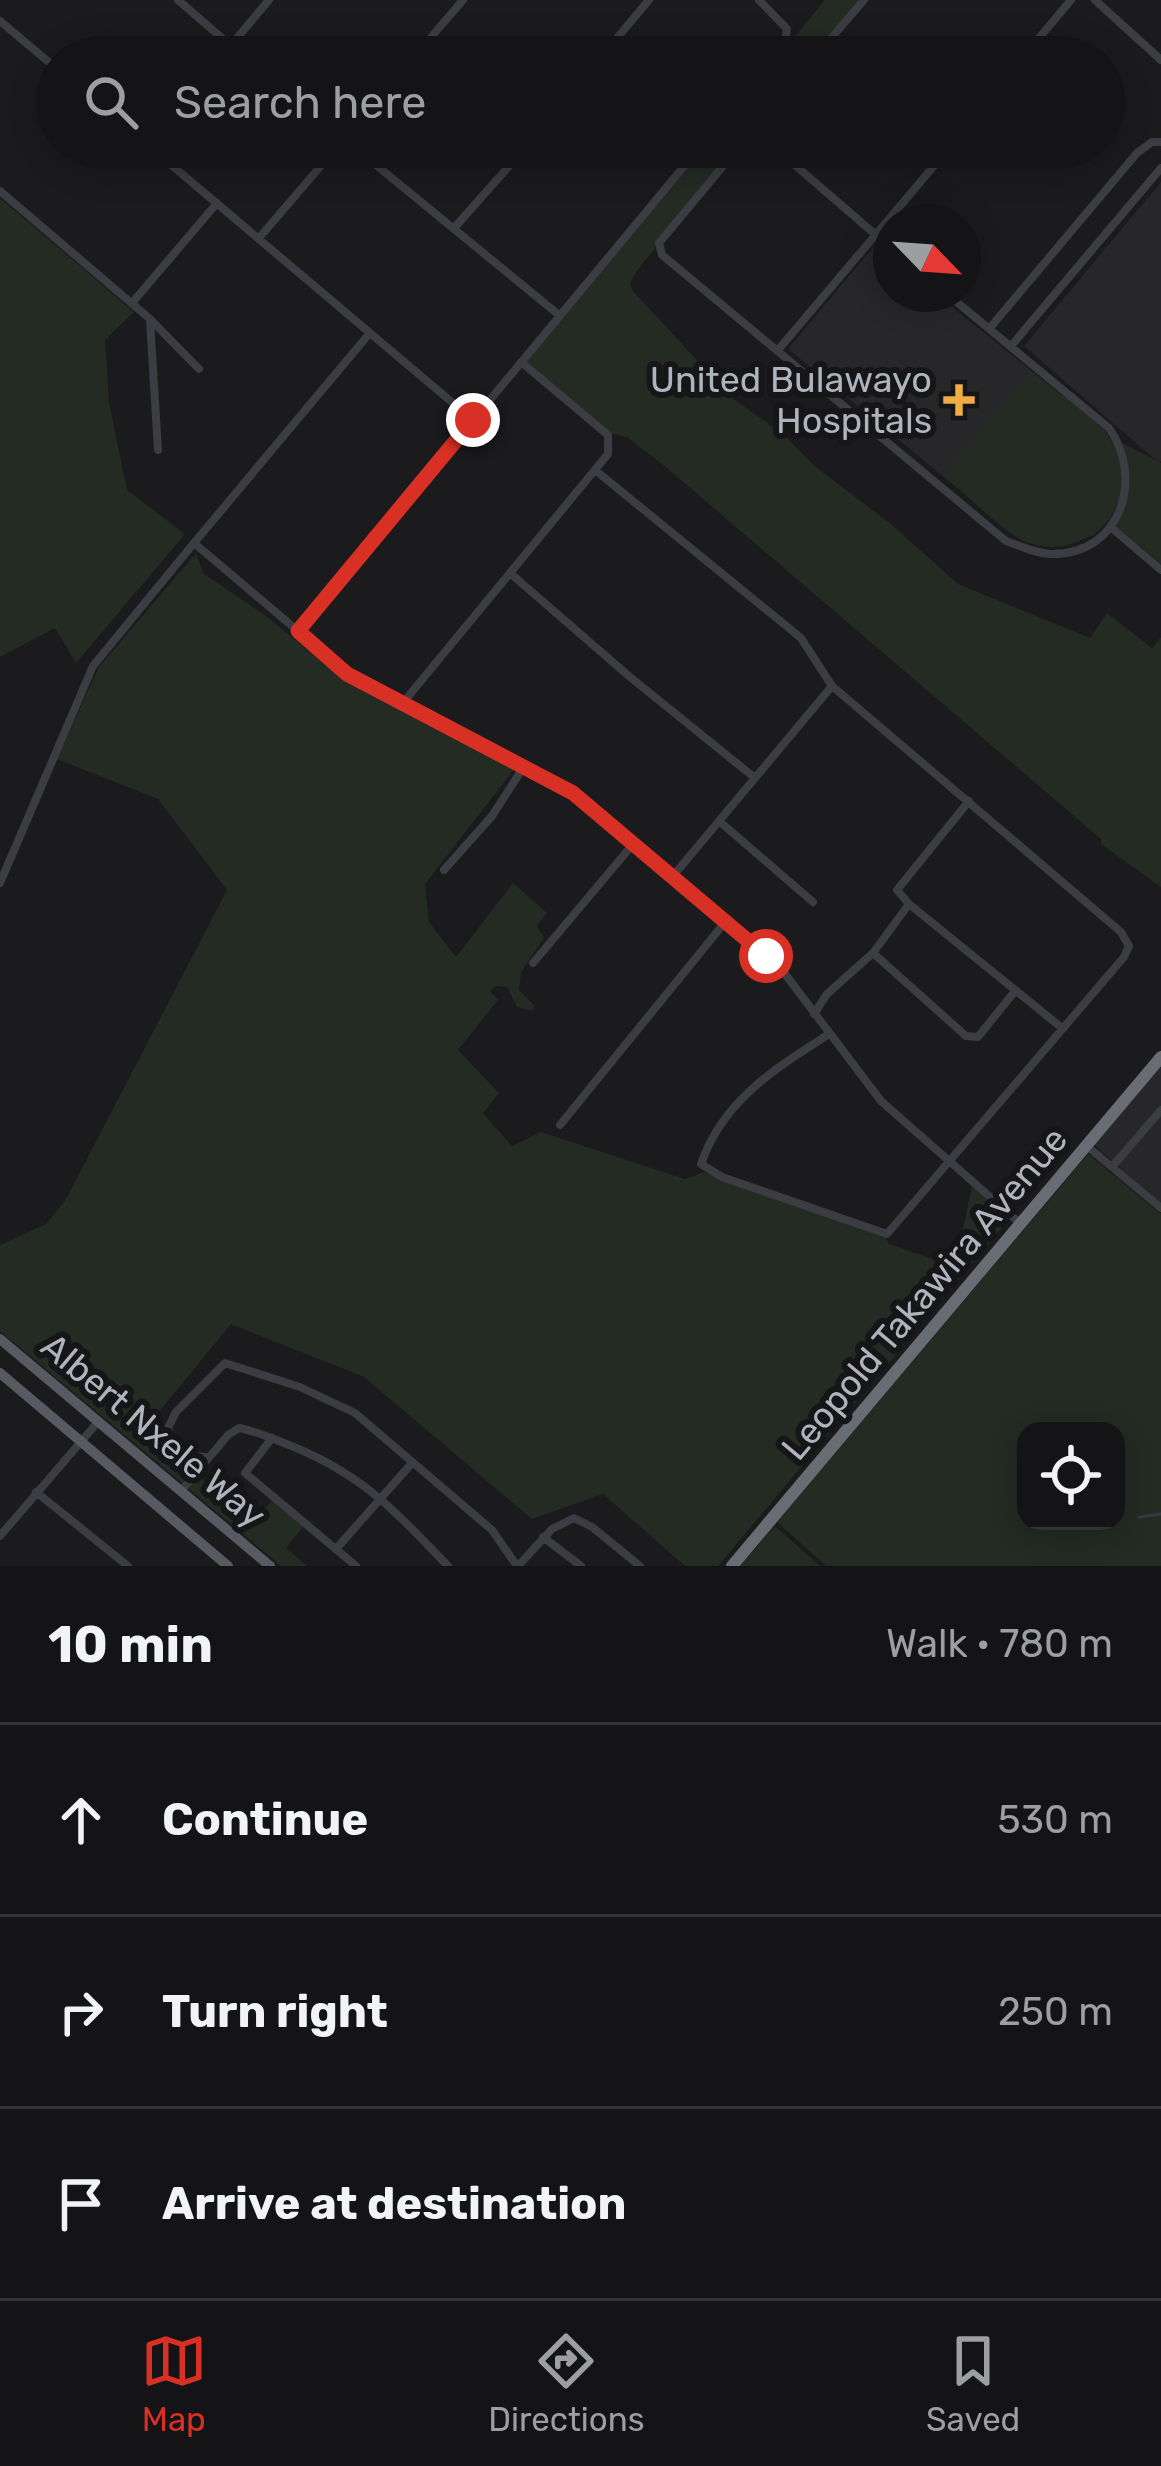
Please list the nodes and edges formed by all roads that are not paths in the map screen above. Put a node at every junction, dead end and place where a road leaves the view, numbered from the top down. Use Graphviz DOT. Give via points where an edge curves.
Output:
graph roads {
  1 [pos="178,0"];
  2 [pos="269,0"];
  3 [pos="463,0"];
  4 [pos="649,0"];
  5 [pos="759,0"];
  6 [pos="864,0"];
  7 [pos="1071,0"];
  8 [pos="1095,0"];
  9 [pos="0,22"];
  10 [pos="220,36"];
  11 [pos="238,36"];
  12 [pos="433,36"];
  13 [pos="619,36"];
  14 [pos="786,36"];
  15 [pos="833,36"];
  16 [pos="1041,36"];
  17 [pos="36,52"];
  18 [pos="1161,59"];
  19 [pos="1161,142"];
  20 [pos="1125,167"];
  21 [pos="1161,167"];
  22 [pos="175,168"];
  23 [pos="319,168"];
  24 [pos="380,168"];
  25 [pos="507,168"];
  26 [pos="682,168"];
  27 [pos="722,168"];
  28 [pos="798,168"];
  29 [pos="933,168"];
  30 [pos="1124,168"];
  31 [pos="0,191"];
  32 [pos="217,203"];
  33 [pos="903,204"];
  34 [pos="455,227"];
  35 [pos="873,233"];
  36 [pos="259,238"];
  37 [pos="873,241"];
  38 [pos="132,304"];
  39 [pos="969,312"];
  40 [pos="559,315"];
  41 [pos="149,319"];
  42 [pos="988,328"];
  43 [pos="369,334"];
  44 [pos="1010,346"];
  45 [pos="778,350"];
  46 [pos="521,362"];
  47 [pos="199,369"];
  48 [pos="473,420"];
  49 [pos="158,450"];
  50 [pos="595,470"];
  51 [pos="1113,529"];
  52 [pos="194,543"];
  53 [pos="1161,570"];
  54 [pos="510,573"];
  55 [pos="298,631"];
  56 [pos="832,686"];
  57 [pos="402,704"];
  58 [pos="523,768"];
  59 [pos="755,778"];
  60 [pos="969,801"];
  61 [pos="719,821"];
  62 [pos="634,843"];
  63 [pos="444,870"];
  64 [pos="673,876"];
  65 [pos="0,884"];
  66 [pos="813,902"];
  67 [pos="908,904"];
  68 [pos="726,921"];
  69 [pos="873,952"];
  70 [pos="533,963"];
  71 [pos="1015,991"];
  72 [pos="827,994"];
  73 [pos="806,1003"];
  74 [pos="814,1014"];
  75 [pos="1062,1028"];
  76 [pos="830,1034"];
  77 [pos="1161,1058"];
  78 [pos="1161,1110"];
  79 [pos="560,1125"];
  80 [pos="1088,1147"];
  81 [pos="950,1164"];
  82 [pos="1112,1167"];
  83 [pos="1161,1208"];
  84 [pos="1023,1226"];
  85 [pos="0,1339"];
  86 [pos="0,1372"];
  87 [pos="98,1423"];
  88 [pos="272,1438"];
  89 [pos="81,1442"];
  90 [pos="209,1457"];
  91 [pos="412,1463"];
  92 [pos="181,1491"];
  93 [pos="36,1492"];
  94 [pos="381,1496"];
  95 [pos="0,1536"];
  96 [pos="543,1537"];
  97 [pos="336,1549"];
  98 [pos="128,1566"];
  99 [pos="228,1566"];
  100 [pos="271,1566"];
  101 [pos="356,1566"];
  102 [pos="448,1566"];
  103 [pos="517,1566"];
  104 [pos="581,1566"];
  105 [pos="640,1566"];
  106 [pos="732,1566"];
  1 -- 10 [label="street"];
  2 -- 11 [label="street"];
  3 -- 12 [label="street"];
  4 -- 13 [label="street"];
  5 -- 14 [label="street"];
  6 -- 15 [label="street"];
  7 -- 16 [label="street"];
  8 -- 18 [label="street"];
  9 -- 17 [label="street"];
  19 -- 20 [label="street"];
  21 -- 44 [label="street"];
  22 -- 32 [label="street"];
  23 -- 36 [label="street"];
  24 -- 34 [label="street"];
  25 -- 34 [label="street"];
  26 -- 40 [label="street"];
  27 -- 45 [label="street" via="658,251"];
  28 -- 35 [label="street"];
  29 -- 33 [label="street"];
  30 -- 42 [label="street"];
  31 -- 38 [label="street"];
  32 -- 36 [label="street"];
  32 -- 38 [label="street"];
  34 -- 40 [label="street"];
  36 -- 43 [label="street"];
  37 -- 45 [label="street"];
  38 -- 41 [label="street"];
  39 -- 42 [label="street"];
  40 -- 46 [label="street"];
  41 -- 47 [label="street"];
  41 -- 49 [label="street"];
  42 -- 44 [label="street"];
  43 -- 48 [label="street"];
  43 -- 52 [label="street"];
  44 -- 51 [label="street" via="1119,443 1127,484"];
  45 -- 51 [label="street" via="1006,541 1052,554"];
  46 -- 48 [label="street"];
  46 -- 50 [label="street" via="608,435 608,454"];
  48 -- 55 [label="street"];
  50 -- 54 [label="street"];
  50 -- 56 [label="street" via="801,638"];
  51 -- 53 [label="street"];
  52 -- 55 [label="street"];
  52 -- 65 [label="street" via="93,666"];
  54 -- 57 [label="street"];
  54 -- 59 [label="street"];
  55 -- 57 [label="street" via="347,674"];
  56 -- 59 [label="street"];
  56 -- 60 [label="street"];
  57 -- 58 [label="street"];
  58 -- 62 [label="street" via="573,793"];
  58 -- 63 [label="street"];
  59 -- 61 [label="street"];
  60 -- 67 [label="street" via="901,881 897,890"];
  60 -- 75 [label="street" via="1127,942 1124,957"];
  61 -- 64 [label="street"];
  61 -- 66 [label="street"];
  62 -- 64 [label="street"];
  62 -- 70 [label="street"];
  64 -- 68 [label="street"];
  67 -- 69 [label="street"];
  67 -- 71 [label="street"];
  68 -- 73 [label="street"];
  68 -- 79 [label="street"];
  69 -- 71 [label="street" via="970,1038"];
  69 -- 72 [label="street"];
  71 -- 75 [label="street"];
  72 -- 73 [label="street"];
  72 -- 74 [label="street"];
  73 -- 74 [label="street"];
  74 -- 76 [label="street"];
  75 -- 81 [label="street"];
  76 -- 81 [label="street" via="881,1101"];
  76 -- 81 [label="street" via="744,1094 709,1146 704,1168 884,1234"];
  77 -- 80 [label="highway, Leopold Takawira Avenue"];
  78 -- 82 [label="street"];
  80 -- 82 [label="street"];
  80 -- 84 [label="highway, Leopold Takawira Avenue"];
  81 -- 84 [label="street"];
  82 -- 83 [label="street"];
  84 -- 106 [label="highway, Leopold Takawira Avenue"];
  85 -- 87 [label="main road, Albert Nxele Way"];
  86 -- 89 [label="main road, Albert Nxele Way"];
  87 -- 89 [label="street"];
  87 -- 92 [label="main road, Albert Nxele Way"];
  88 -- 90 [label="street" via="239,1429"];
  88 -- 94 [label="street"];
  88 -- 97 [label="street" via="244,1473"];
  89 -- 93 [label="street"];
  89 -- 99 [label="main road, Albert Nxele Way"];
  90 -- 91 [label="street" via="189,1456 168,1428 227,1363 343,1406"];
  90 -- 92 [label="street"];
  91 -- 94 [label="street"];
  91 -- 103 [label="street" via="493,1530"];
  92 -- 100 [label="main road, Albert Nxele Way"];
  93 -- 95 [label="street"];
  93 -- 98 [label="street"];
  94 -- 97 [label="street"];
  94 -- 102 [label="street"];
  96 -- 103 [label="street"];
  96 -- 104 [label="street"];
  96 -- 105 [label="street" via="578,1519"];
  97 -- 101 [label="street"];
}
